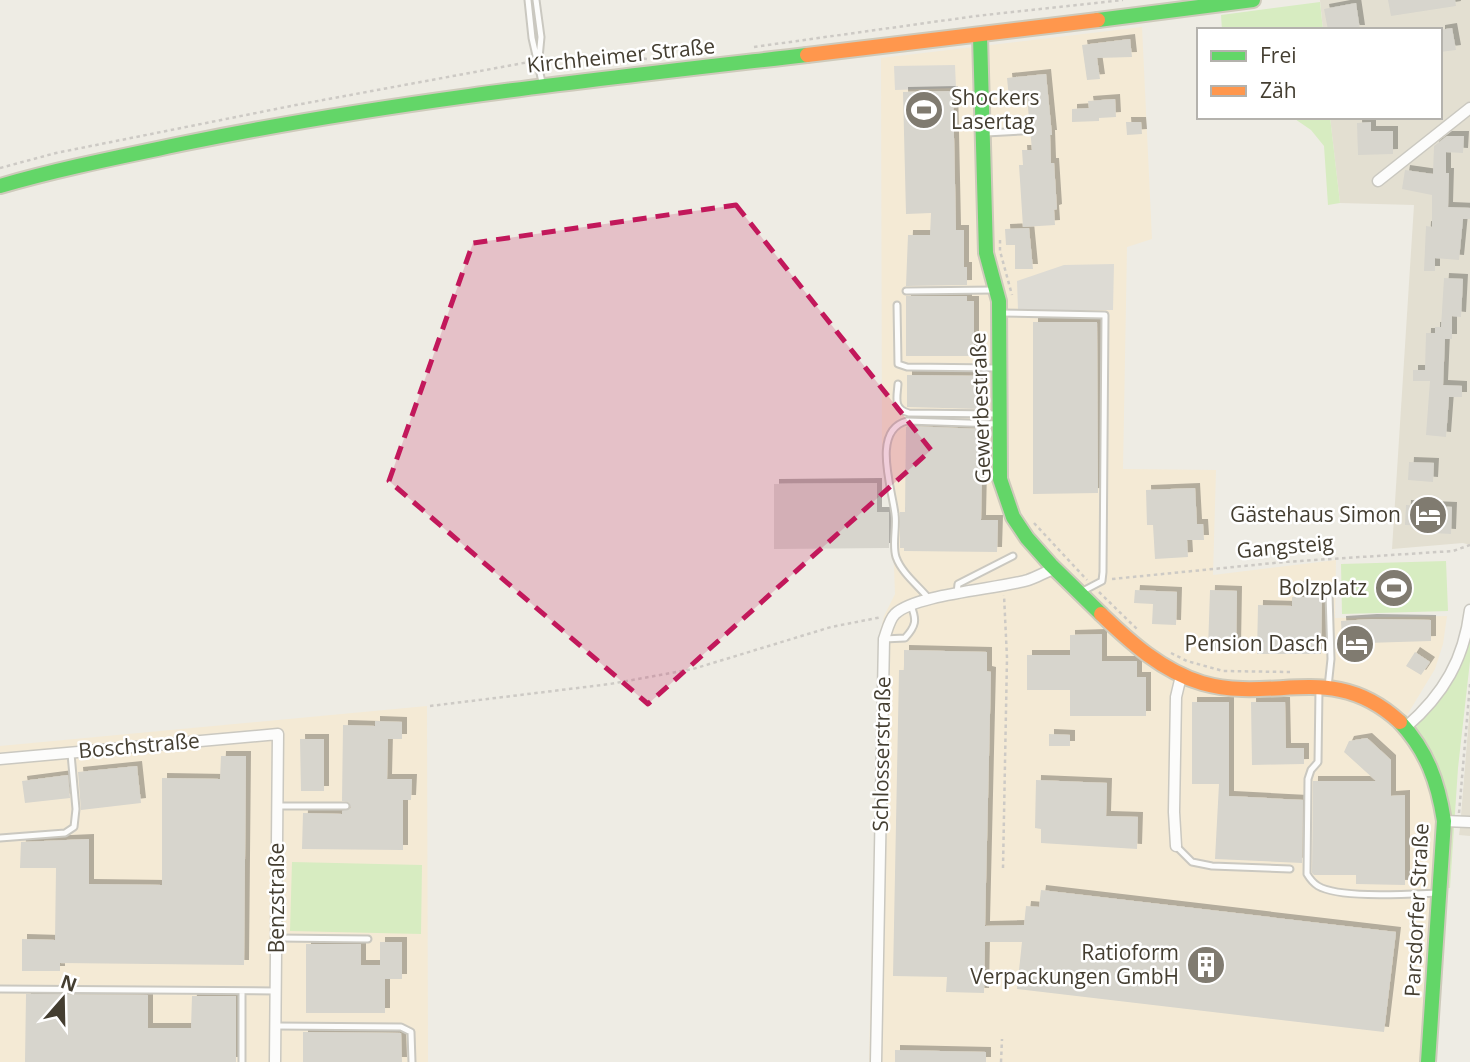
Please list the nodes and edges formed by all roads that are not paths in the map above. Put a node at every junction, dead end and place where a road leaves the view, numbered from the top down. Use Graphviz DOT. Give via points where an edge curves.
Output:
graph roads {
  1 [pos="528,0"];
  2 [pos="536,0"];
  3 [pos="1253,0"];
  4 [pos="980,36"];
  5 [pos="539,61"];
  6 [pos="542,85"];
  7 [pos="1470,108"];
  8 [pos="1022,131"];
  9 [pos="983,133"];
  10 [pos="1378,181"];
  11 [pos="0,186"];
  12 [pos="996,290"];
  13 [pos="906,291"];
  14 [pos="897,305"];
  15 [pos="999,313"];
  16 [pos="1000,369"];
  17 [pos="898,384"];
  18 [pos="1000,419"];
  19 [pos="1013,556"];
  20 [pos="1054,569"];
  21 [pos="1306,585"];
  22 [pos="957,593"];
  23 [pos="1079,593"];
  24 [pos="930,600"];
  25 [pos="911,606"];
  26 [pos="1470,610"];
  27 [pos="884,639"];
  28 [pos="1181,676"];
  29 [pos="1324,687"];
  30 [pos="1406,727"];
  31 [pos="278,734"];
  32 [pos="71,752"];
  33 [pos="0,759"];
  34 [pos="278,806"];
  35 [pos="346,806"];
  36 [pos="1444,821"];
  37 [pos="1470,822"];
  38 [pos="0,838"];
  39 [pos="1176,846"];
  40 [pos="1290,869"];
  41 [pos="1441,893"];
  42 [pos="277,938"];
  43 [pos="368,939"];
  44 [pos="0,989"];
  45 [pos="243,991"];
  46 [pos="276,991"];
  47 [pos="275,1026"];
  48 [pos="242,1062"];
  49 [pos="275,1062"];
  50 [pos="412,1062"];
  51 [pos="876,1062"];
  52 [pos="1428,1062"];
  1 -- 5 [label="lane"];
  2 -- 5 [label="lane"];
  3 -- 4 [label="street, Kirchheimer Straße"];
  4 -- 6 [label="street, Kirchheimer Straße"];
  4 -- 9 [label="street, Gewerbestraße"];
  5 -- 6 [label="lane"];
  6 -- 11 [label="street, Kirchheimer Straße" via="271,125"];
  7 -- 10 [label="street"];
  8 -- 9 [label="lane"];
  9 -- 12 [label="street, Gewerbestraße" via="986,253"];
  12 -- 13 [label="lane"];
  12 -- 15 [label="street, Gewerbestraße"];
  14 -- 16 [label="lane" via="898,364"];
  15 -- 16 [label="street, Gewerbestraße"];
  15 -- 23 [label="lane" via="1105,315 1102,581"];
  16 -- 18 [label="street, Gewerbestraße"];
  17 -- 18 [label="lane" via="901,411"];
  18 -- 20 [label="street, Gewerbestraße" via="1000,479 1007,504 1019,527"];
  18 -- 24 [label="lane" via="907,421 898,423 888,438 895,556"];
  19 -- 22 [label="lane" via="967,578 958,584"];
  20 -- 22 [label="street" via="1028,580"];
  20 -- 23 [label="street, Gewerbestraße"];
  21 -- 29 [label="lane" via="1324,586 1329,594 1331,659"];
  22 -- 24 [label="street"];
  23 -- 28 [label="street, Gewerbestraße" via="1141,650"];
  24 -- 25 [label="street"];
  25 -- 27 [label="street, Schlosserstraße" via="895,614"];
  25 -- 27 [label="lane" via="914,629 905,638"];
  26 -- 30 [label="street" via="1462,652 1442,691"];
  27 -- 51 [label="street, Schlosserstraße"];
  28 -- 29 [label="street, Gewerbestraße" via="1221,687"];
  28 -- 39 [label="street" via="1176,697"];
  29 -- 30 [label="street, Gewerbestraße" via="1345,688"];
  29 -- 41 [label="lane" via="1318,762 1308,779 1307,874 1321,888 1339,892"];
  30 -- 36 [label="street, Parsdorfer Straße" via="1430,764"];
  31 -- 32 [label="street, Boschstraße"];
  31 -- 34 [label="street, Benzstraße"];
  32 -- 33 [label="street, Boschstraße"];
  32 -- 38 [label="lane" via="76,818 72,830"];
  34 -- 35 [label="lane"];
  34 -- 42 [label="street, Benzstraße"];
  36 -- 37 [label="street"];
  36 -- 41 [label="street, Parsdorfer Straße"];
  39 -- 40 [label="lane" via="1192,862"];
  41 -- 52 [label="street, Parsdorfer Straße"];
  42 -- 43 [label="lane"];
  42 -- 46 [label="street, Benzstraße"];
  44 -- 45 [label="lane"];
  45 -- 46 [label="lane"];
  45 -- 48 [label="lane"];
  46 -- 47 [label="street, Benzstraße"];
  47 -- 49 [label="street, Benzstraße"];
  47 -- 50 [label="lane" via="401,1027 411,1032"];
}
